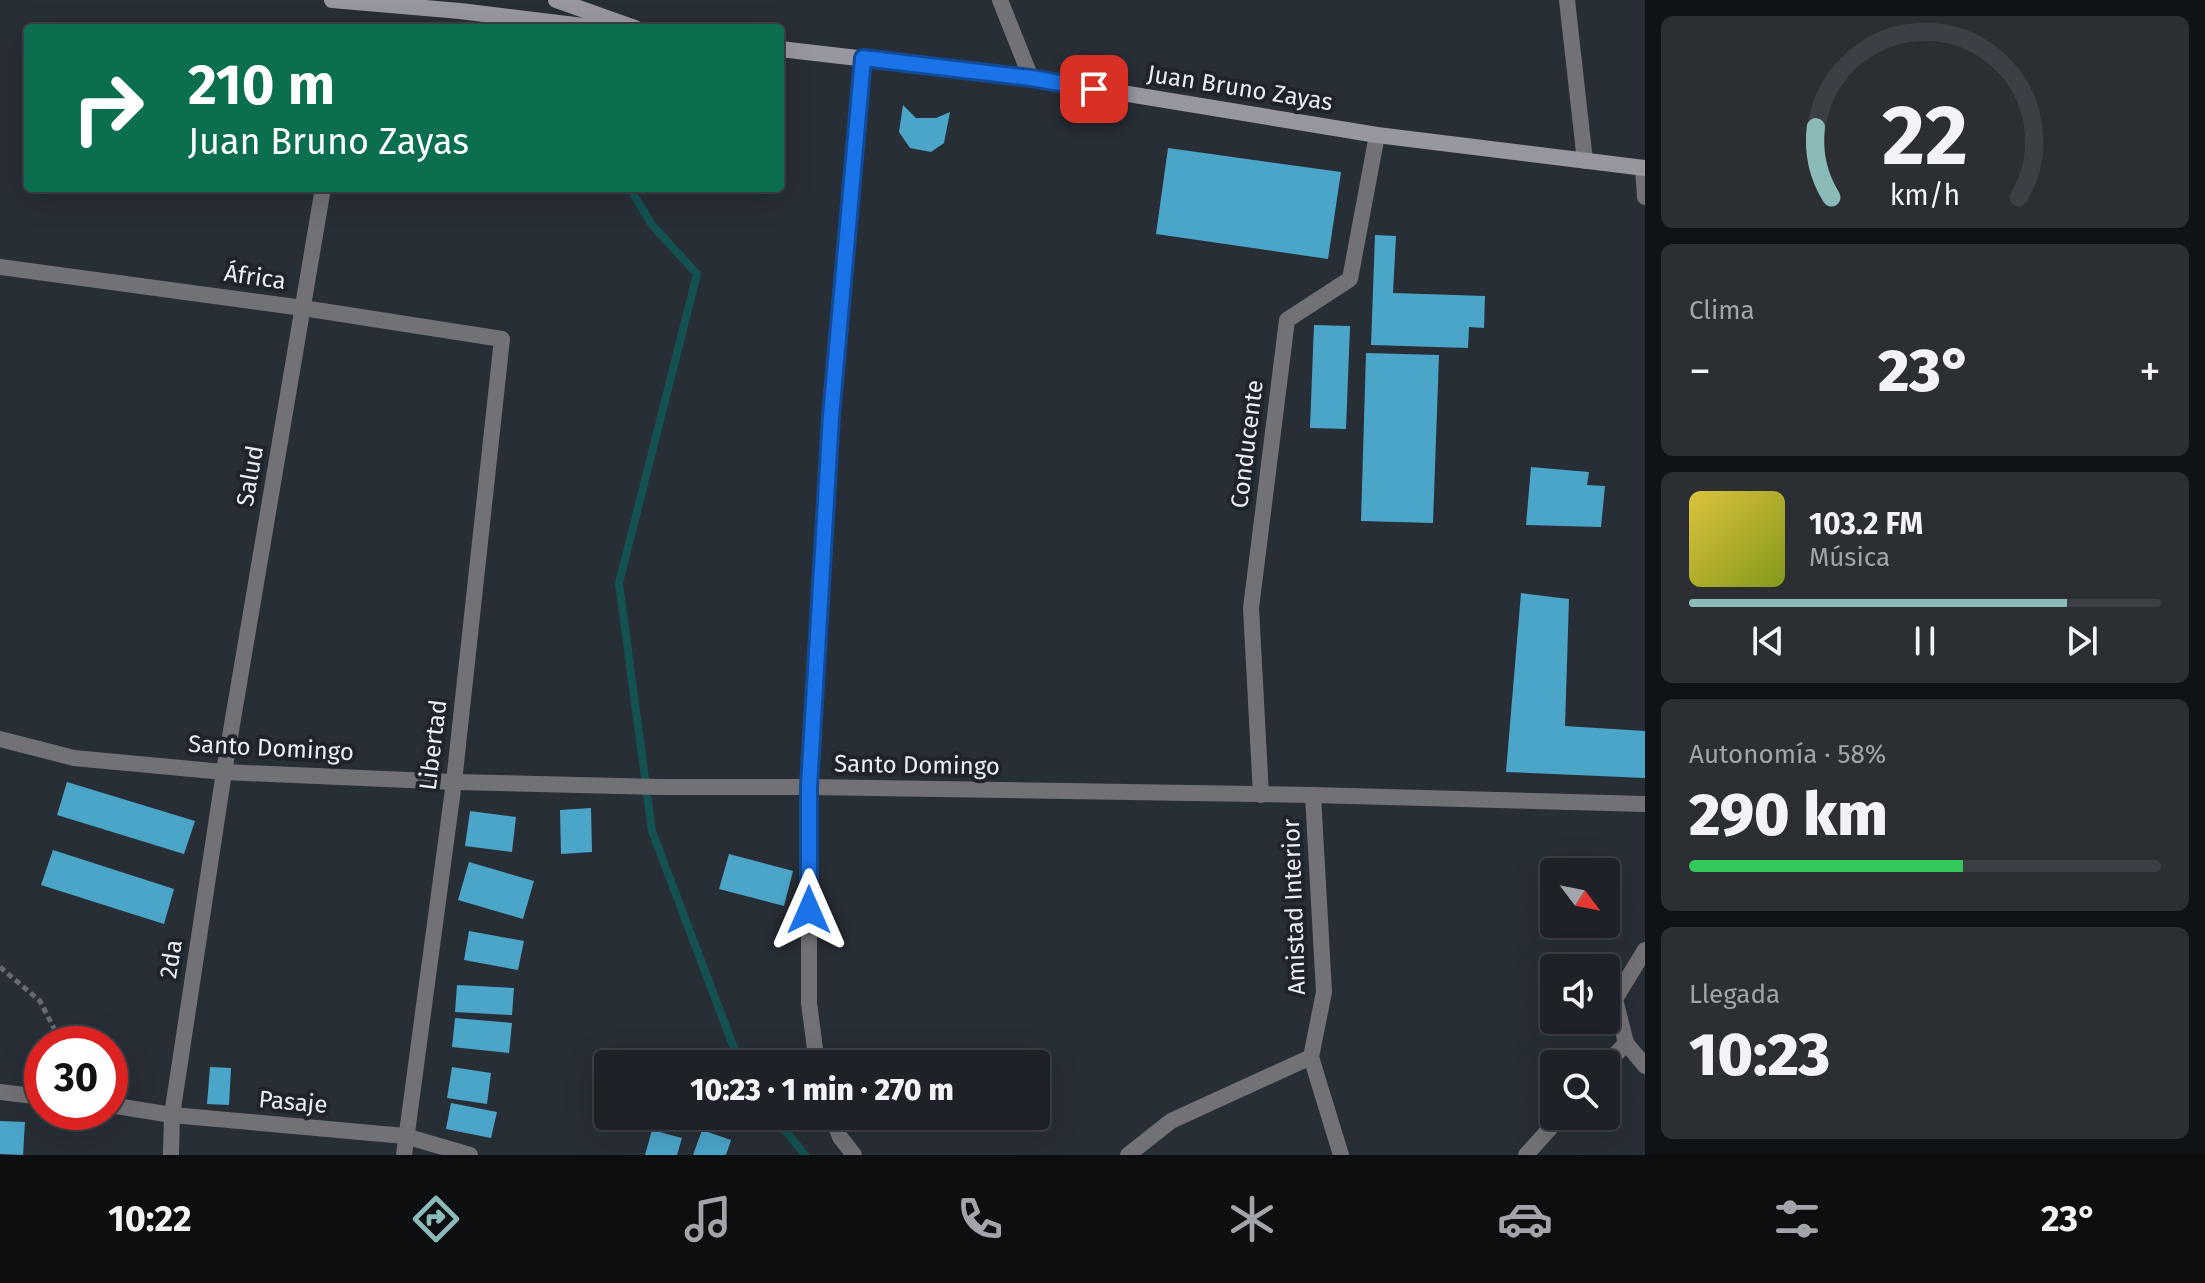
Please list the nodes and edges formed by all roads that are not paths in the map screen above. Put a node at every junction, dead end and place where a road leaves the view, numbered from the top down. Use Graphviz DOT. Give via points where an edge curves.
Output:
graph roads {
  1 [pos="332,0"];
  2 [pos="556,0"];
  3 [pos="1000,0"];
  4 [pos="1567,0"];
  5 [pos="374,2"];
  6 [pos="457,6"];
  7 [pos="574,24"];
  8 [pos="624,24"];
  9 [pos="784,49"];
  10 [pos="863,58"];
  11 [pos="1031,78"];
  12 [pos="1377,135"];
  13 [pos="1585,161"];
  14 [pos="1644,168"];
  15 [pos="322,192"];
  16 [pos="1645,197"];
  17 [pos="0,267"];
  18 [pos="303,308"];
  19 [pos="502,339"];
  20 [pos="0,739"];
  21 [pos="224,772"];
  22 [pos="454,782"];
  23 [pos="809,787"];
  24 [pos="1261,795"];
  25 [pos="1313,795"];
  26 [pos="1645,804"];
  27 [pos="1645,950"];
  28 [pos="1626,1043"];
  29 [pos="815,1050"];
  30 [pos="1620,1050"];
  31 [pos="1311,1057"];
  32 [pos="1645,1066"];
  33 [pos="0,1092"];
  34 [pos="24,1095"];
  35 [pos="128,1108"];
  36 [pos="172,1115"];
  37 [pos="837,1130"];
  38 [pos="1548,1130"];
  39 [pos="405,1136"];
  40 [pos="171,1155"];
  41 [pos="404,1155"];
  42 [pos="470,1155"];
  43 [pos="854,1155"];
  44 [pos="1128,1155"];
  45 [pos="1341,1155"];
  46 [pos="1526,1155"];
  1 -- 5 [label="main road"];
  2 -- 8 [label="main road"];
  3 -- 11 [label="street"];
  4 -- 13 [label="street"];
  5 -- 6 [label="main road"];
  6 -- 7 [label="main road"];
  9 -- 10 [label="main road, Juan Bruno Zayas"];
  10 -- 11 [label="main road, Juan Bruno Zayas"];
  10 -- 23 [label="street" via="831,416"];
  11 -- 12 [label="main road, Juan Bruno Zayas"];
  12 -- 13 [label="main road, Juan Bruno Zayas"];
  12 -- 24 [label="street, Conducente" via="1350,279 1287,320 1251,608"];
  13 -- 14 [label="main road, Juan Bruno Zayas"];
  14 -- 16 [label="street"];
  15 -- 18 [label="street, Salud"];
  17 -- 18 [label="street, África"];
  18 -- 19 [label="street, África"];
  18 -- 21 [label="street, Salud"];
  19 -- 22 [label="street, Libertad"];
  20 -- 21 [label="street, Santo Domingo" via="74,758"];
  21 -- 22 [label="street, Santo Domingo"];
  21 -- 36 [label="street, 2da"];
  22 -- 23 [label="street, Santo Domingo"];
  22 -- 39 [label="street, Libertad"];
  23 -- 24 [label="street, Santo Domingo"];
  23 -- 29 [label="street" via="809,1003"];
  24 -- 25 [label="street, Santo Domingo"];
  25 -- 26 [label="street, Santo Domingo"];
  25 -- 31 [label="street, Amistad Interior" via="1324,992"];
  27 -- 28 [label="street" via="1615,999"];
  28 -- 30 [label="street"];
  28 -- 32 [label="street"];
  31 -- 44 [label="street" via="1171,1121"];
  31 -- 45 [label="street, Amistad Interior"];
  33 -- 34 [label="street"];
  35 -- 36 [label="street, Pasaje"];
  36 -- 39 [label="street, Pasaje"];
  36 -- 40 [label="street, 2da"];
  37 -- 43 [label="street"];
  38 -- 46 [label="street"];
  39 -- 41 [label="street, Libertad"];
  39 -- 42 [label="street, Pasaje"];
}
